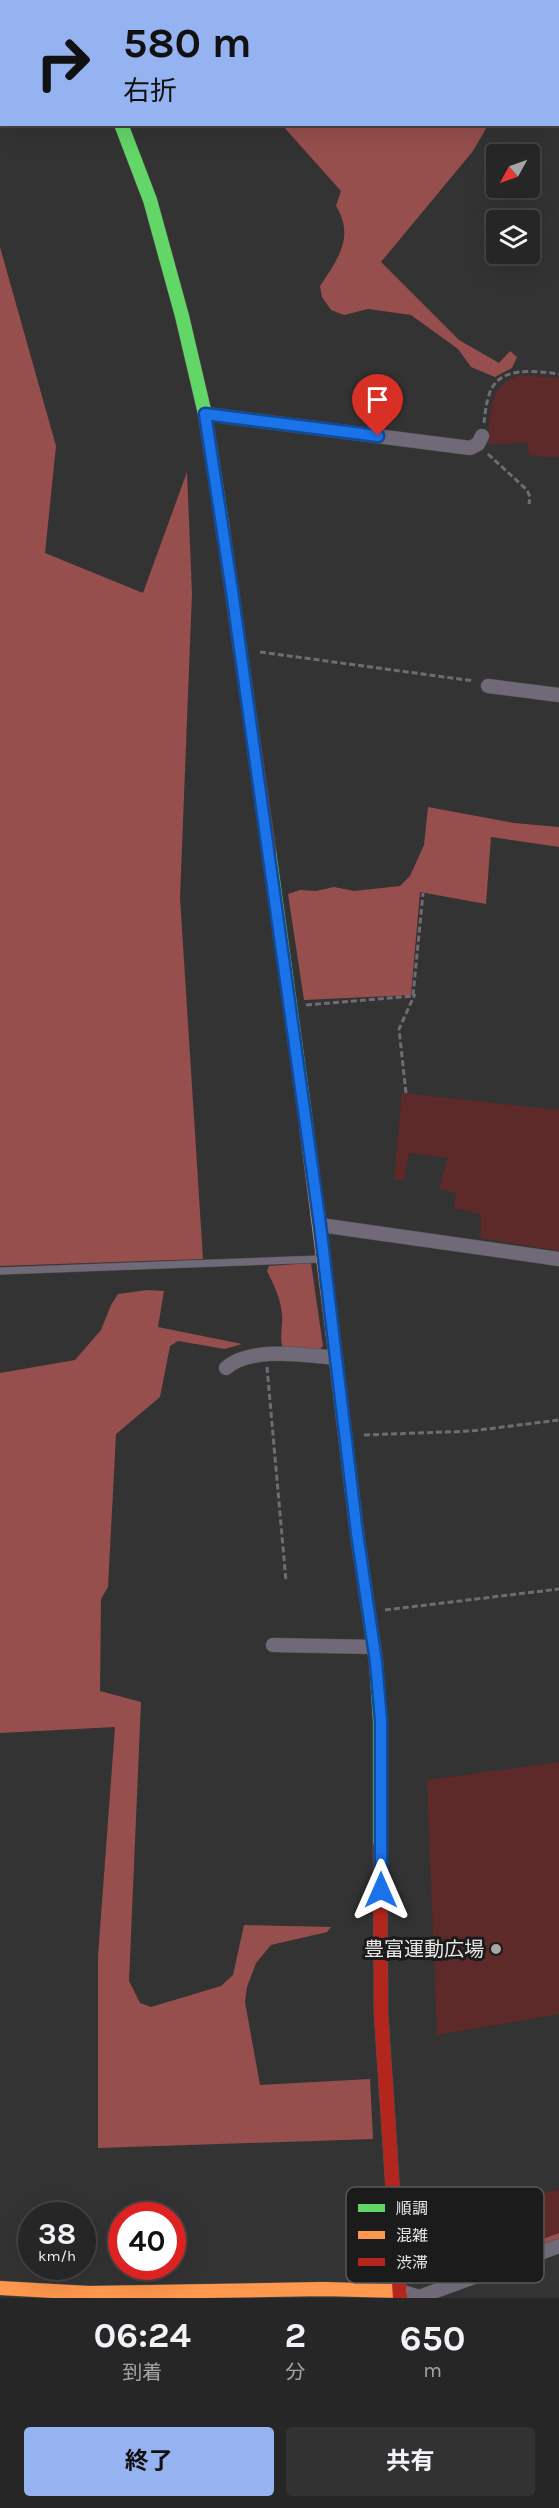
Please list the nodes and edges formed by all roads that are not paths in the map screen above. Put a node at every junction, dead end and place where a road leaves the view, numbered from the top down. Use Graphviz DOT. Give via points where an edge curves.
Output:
graph roads {
  1 [pos="122,126"];
  2 [pos="205,414"];
  3 [pos="480,440"];
  4 [pos="488,686"];
  5 [pos="559,695"];
  6 [pos="320,1225"];
  7 [pos="324,1259"];
  8 [pos="559,1259"];
  9 [pos="0,1271"];
  10 [pos="336,1358"];
  11 [pos="226,1368"];
  12 [pos="273,1645"];
  13 [pos="374,1647"];
  14 [pos="393,2187"];
  15 [pos="559,2246"];
  16 [pos="544,2251"];
  17 [pos="457,2283"];
  18 [pos="0,2288"];
  19 [pos="400,2294"];
  1 -- 2 [label="street" via="154,211"];
  2 -- 3 [label="street" via="470,448"];
  2 -- 6 [label="street"];
  4 -- 5 [label="street"];
  6 -- 7 [label="street"];
  6 -- 8 [label="street"];
  7 -- 9 [label="lane"];
  7 -- 10 [label="street"];
  10 -- 11 [label="street" via="266,1355 244,1357"];
  10 -- 13 [label="street"];
  12 -- 13 [label="street"];
  13 -- 14 [label="street" via="381,1721 381,2013"];
  15 -- 16 [label="street"];
  17 -- 19 [label="street" via="419,2297"];
  18 -- 19 [label="street" via="89,2293 323,2289"];
}
